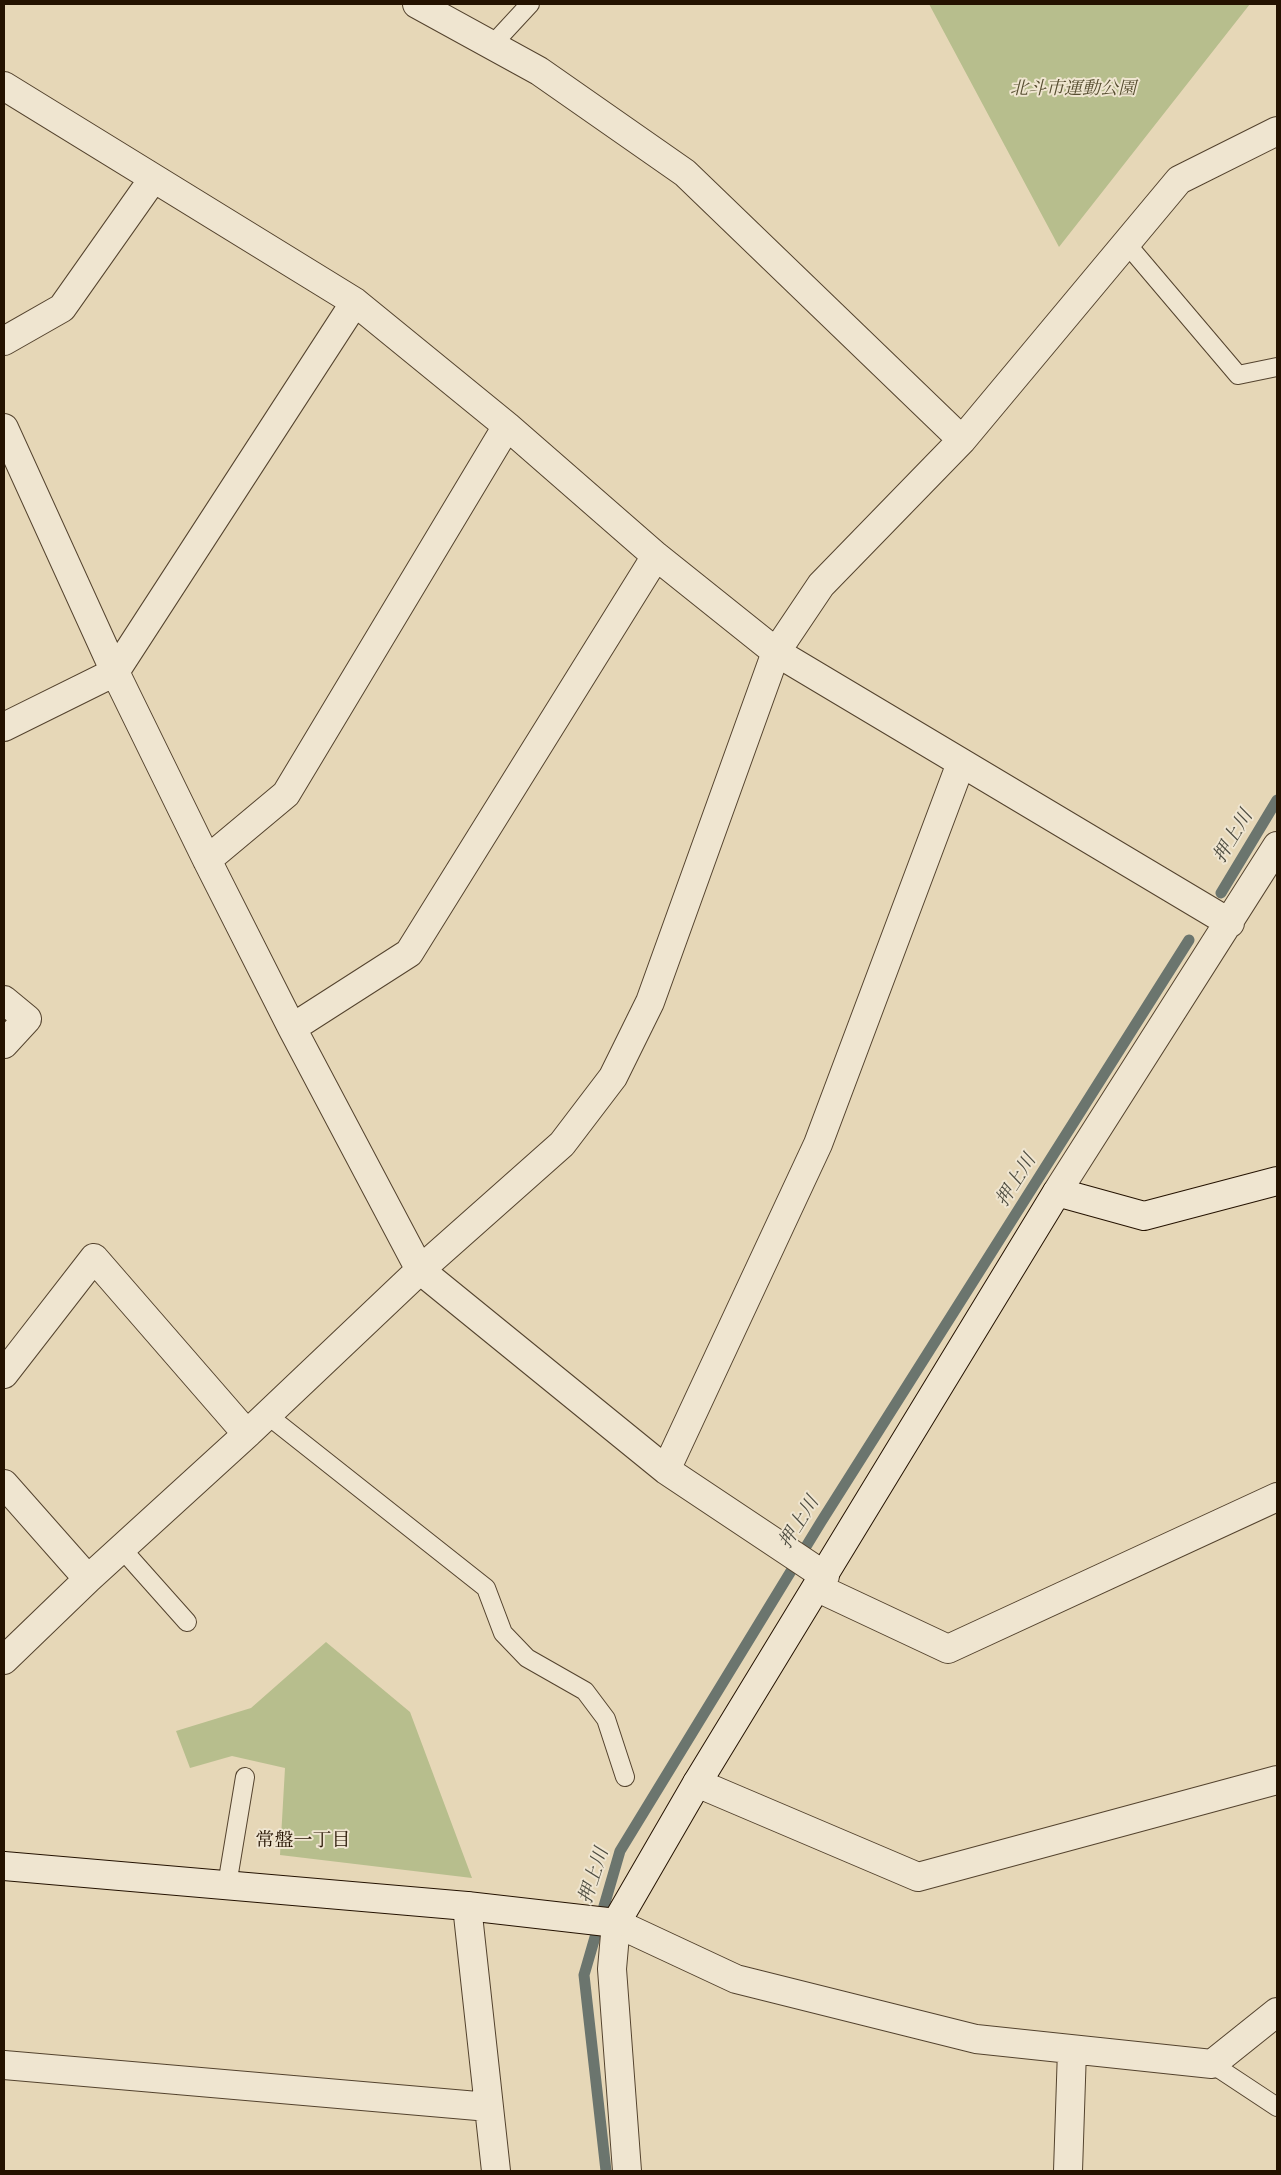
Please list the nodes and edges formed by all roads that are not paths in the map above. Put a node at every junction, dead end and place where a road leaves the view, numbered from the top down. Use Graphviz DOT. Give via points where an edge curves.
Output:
graph roads {
  1 [pos="417,4"];
  2 [pos="530,4"];
  3 [pos="492,45"];
  4 [pos="4,86"];
  5 [pos="1277,131"];
  6 [pos="153,179"];
  7 [pos="1126,244"];
  8 [pos="355,302"];
  9 [pos="4,341"];
  10 [pos="1277,367"];
  11 [pos="507,426"];
  12 [pos="4,428"];
  13 [pos="962,440"];
  14 [pos="656,556"];
  15 [pos="776,652"];
  16 [pos="115,672"];
  17 [pos="4,727"];
  18 [pos="961,763"];
  19 [pos="1277,846"];
  20 [pos="207,860"];
  21 [pos="1230,923"];
  22 [pos="4,1000"];
  23 [pos="292,1028"];
  24 [pos="4,1044"];
  25 [pos="1277,1181"];
  26 [pos="1057,1192"];
  27 [pos="420,1270"];
  28 [pos="4,1374"];
  29 [pos="266,1414"];
  30 [pos="247,1434"];
  31 [pos="666,1470"];
  32 [pos="4,1484"];
  33 [pos="1277,1497"];
  34 [pos="122,1549"];
  35 [pos="88,1579"];
  36 [pos="821,1582"];
  37 [pos="186,1622"];
  38 [pos="4,1660"];
  39 [pos="244,1777"];
  40 [pos="625,1777"];
  41 [pos="1277,1780"];
  42 [pos="697,1783"];
  43 [pos="4,1866"];
  44 [pos="227,1885"];
  45 [pos="467,1906"];
  46 [pos="616,1923"];
  47 [pos="1277,2012"];
  48 [pos="1072,2050"];
  49 [pos="1212,2064"];
  50 [pos="4,2065"];
  51 [pos="489,2107"];
  52 [pos="1277,2107"];
  53 [pos="496,2171"];
  54 [pos="627,2171"];
  55 [pos="1068,2171"];
  1 -- 3 [label="street"];
  2 -- 3 [label="lane"];
  3 -- 13 [label="street" via="539,71 685,173"];
  4 -- 6 [label="street"];
  5 -- 7 [label="street" via="1179,180"];
  6 -- 8 [label="street"];
  6 -- 9 [label="street" via="62,308"];
  7 -- 10 [label="lane" via="1238,375"];
  7 -- 13 [label="street"];
  8 -- 11 [label="street"];
  8 -- 16 [label="street"];
  11 -- 14 [label="street"];
  11 -- 20 [label="street" via="286,794"];
  12 -- 16 [label="street"];
  13 -- 15 [label="street" via="821,585"];
  14 -- 15 [label="street"];
  14 -- 23 [label="street" via="409,953"];
  15 -- 18 [label="street"];
  15 -- 27 [label="street" via="650,1002 613,1077 562,1144"];
  16 -- 17 [label="street"];
  16 -- 20 [label="street"];
  18 -- 21 [label="street"];
  18 -- 31 [label="street" via="818,1144"];
  19 -- 21 [label="street"];
  20 -- 23 [label="street"];
  21 -- 26 [label="street"];
  22 -- 24 [label="street" via="27,1019"];
  23 -- 27 [label="street"];
  25 -- 26 [label="street" via="1144,1216"];
  26 -- 36 [label="street"];
  27 -- 29 [label="street"];
  27 -- 31 [label="street"];
  28 -- 30 [label="street" via="94,1258"];
  29 -- 30 [label="street"];
  29 -- 40 [label="lane" via="486,1588 503,1633 527,1658 584,1691 606,1719"];
  30 -- 34 [label="street"];
  31 -- 36 [label="street"];
  32 -- 35 [label="street"];
  33 -- 36 [label="street" via="948,1649"];
  34 -- 35 [label="street"];
  34 -- 37 [label="lane"];
  35 -- 38 [label="street"];
  36 -- 42 [label="street"];
  39 -- 44 [label="lane"];
  41 -- 42 [label="street" via="918,1876"];
  42 -- 46 [label="street"];
  43 -- 44 [label="street"];
  44 -- 45 [label="street"];
  45 -- 46 [label="street"];
  45 -- 51 [label="street"];
  46 -- 48 [label="street" via="736,1979 976,2039"];
  46 -- 54 [label="street" via="612,1970"];
  47 -- 49 [label="street"];
  48 -- 49 [label="street"];
  48 -- 55 [label="street"];
  49 -- 52 [label="lane"];
  50 -- 51 [label="street"];
  51 -- 53 [label="street"];
}
